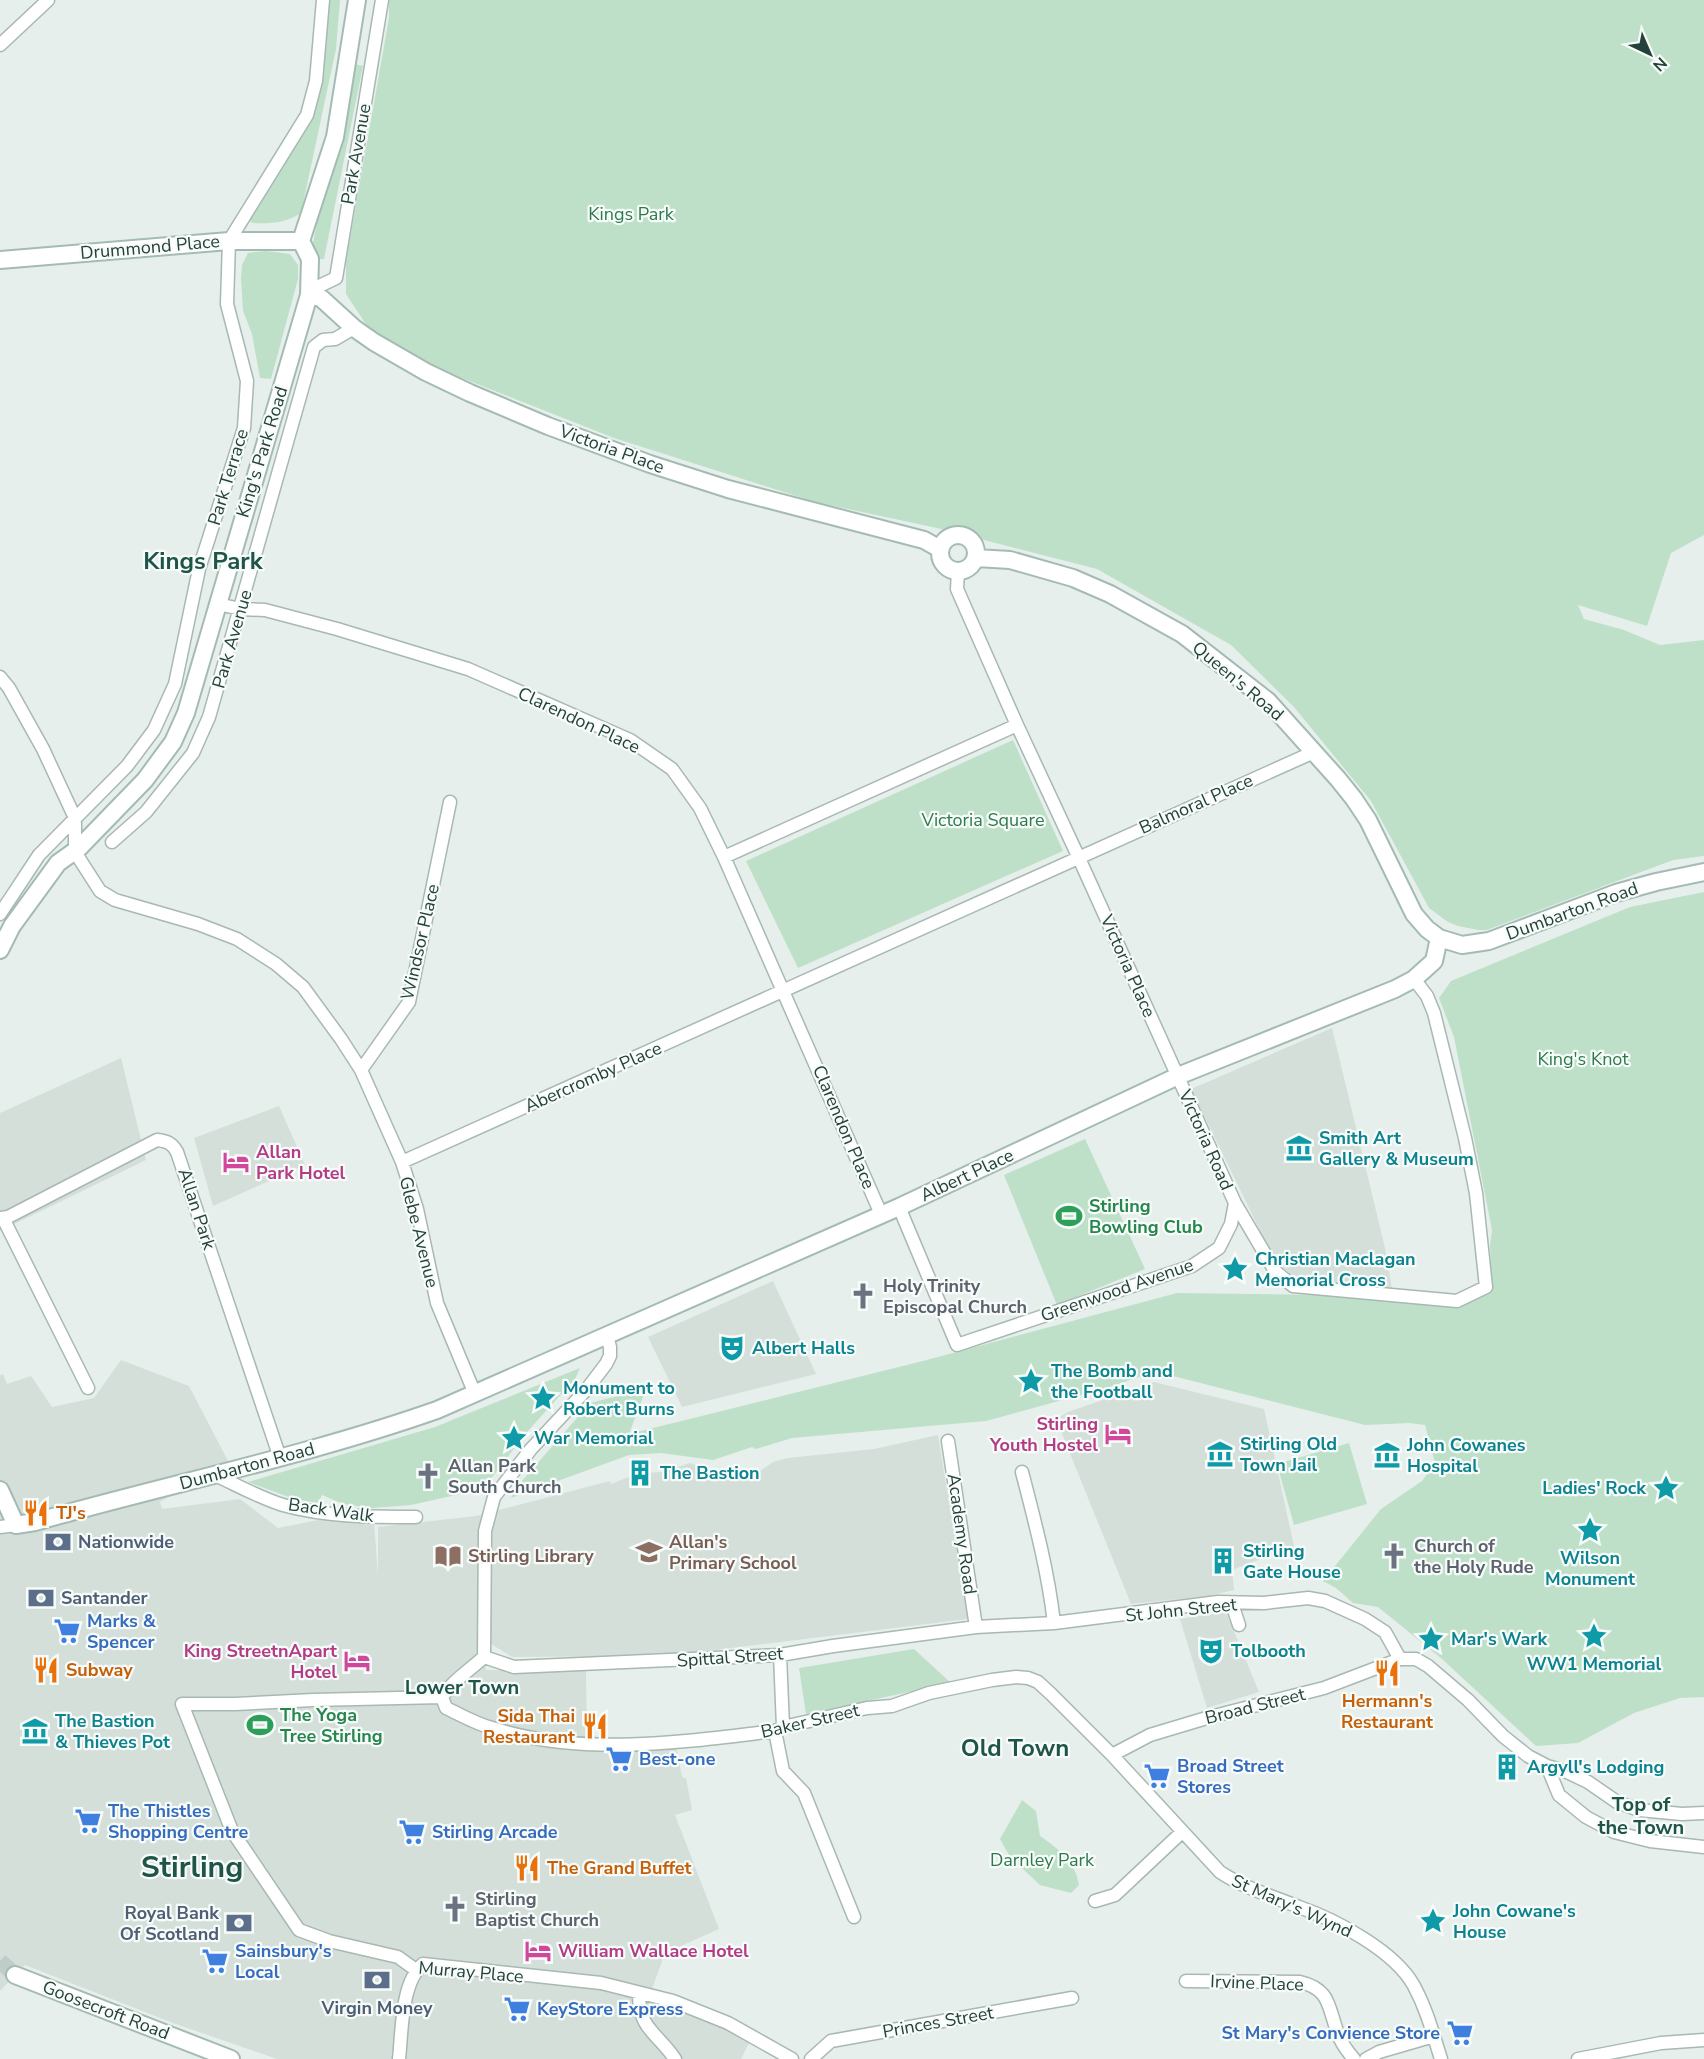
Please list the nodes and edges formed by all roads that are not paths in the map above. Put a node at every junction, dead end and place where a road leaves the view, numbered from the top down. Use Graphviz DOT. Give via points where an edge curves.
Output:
graph roads {
  1 [pos="48,0"];
  2 [pos="323,0"];
  3 [pos="357,0"];
  4 [pos="382,0"];
  5 [pos="0,45"];
  6 [pos="229,241"];
  7 [pos="301,241"];
  8 [pos="0,260"];
  9 [pos="309,293"];
  10 [pos="354,328"];
  11 [pos="940,549"];
  12 [pos="976,558"];
  13 [pos="958,572"];
  14 [pos="217,604"];
  15 [pos="241,609"];
  16 [pos="0,677"];
  17 [pos="1017,725"];
  18 [pos="1314,752"];
  19 [pos="450,802"];
  20 [pos="75,818"];
  21 [pos="112,842"];
  22 [pos="75,852"];
  23 [pos="1078,856"];
  24 [pos="724,857"];
  25 [pos="1704,872"];
  26 [pos="0,914"];
  27 [pos="1439,938"];
  28 [pos="0,950"];
  29 [pos="1414,979"];
  30 [pos="784,991"];
  31 [pos="361,1070"];
  32 [pos="1178,1076"];
  33 [pos="402,1162"];
  34 [pos="1235,1203"];
  35 [pos="899,1207"];
  36 [pos="881,1214"];
  37 [pos="2,1218"];
  38 [pos="607,1336"];
  39 [pos="88,1388"];
  40 [pos="475,1394"];
  41 [pos="948,1441"];
  42 [pos="280,1458"];
  43 [pos="1022,1472"];
  44 [pos="215,1475"];
  45 [pos="0,1490"];
  46 [pos="416,1517"];
  47 [pos="8,1526"];
  48 [pos="1232,1604"];
  49 [pos="1054,1623"];
  50 [pos="1239,1625"];
  51 [pos="976,1627"];
  52 [pos="780,1655"];
  53 [pos="484,1657"];
  54 [pos="1400,1659"];
  55 [pos="442,1697"];
  56 [pos="779,1729"];
  57 [pos="1112,1755"];
  58 [pos="1547,1766"];
  59 [pos="1704,1813"];
  60 [pos="1182,1832"];
  61 [pos="1704,1847"];
  62 [pos="1095,1901"];
  63 [pos="854,1917"];
  64 [pos="416,1970"];
  65 [pos="15,1975"];
  66 [pos="1186,1981"];
  67 [pos="639,1994"];
  68 [pos="1072,1998"];
  69 [pos="1434,2036"];
  70 [pos="1704,2040"];
  71 [pos="231,2059"];
  72 [pos="399,2059"];
  73 [pos="675,2059"];
  74 [pos="792,2059"];
  75 [pos="811,2059"];
  76 [pos="1354,2059"];
  77 [pos="1366,2059"];
  78 [pos="1441,2059"];
  79 [pos="1578,2059"];
  1 -- 5 [label="street"];
  2 -- 6 [label="street, Park Terrace" via="316,81 307,115"];
  3 -- 7 [label="street" via="335,137"];
  4 -- 9 [label="street, Park Avenue" via="336,278"];
  6 -- 7 [label="street, Drummond Place"];
  6 -- 8 [label="street, Drummond Place"];
  6 -- 20 [label="street, Park Terrace" via="227,304 247,381 244,428 199,569 175,684 154,730 127,766"];
  7 -- 9 [label="street, King's Park Road" via="310,260"];
  9 -- 10 [label="street, Victoria Place" via="321,298"];
  9 -- 14 [label="street, King's Park Road"];
  10 -- 11 [label="street, Victoria Place" via="426,372 548,426 728,489 924,540"];
  10 -- 15 [label="street, Park Avenue" via="314,347"];
  11 -- 12 [label="street" via="946,539 963,535 976,546"];
  11 -- 13 [label="street" via="944,565"];
  12 -- 13 [label="street" via="970,568"];
  12 -- 18 [label="street, Queen's Road" via="1010,560 1073,578 1142,611 1182,634 1268,701"];
  13 -- 17 [label="street" via="957,589"];
  14 -- 15 [label="street, Clarendon Place"];
  14 -- 22 [label="street, King's Park Road" via="186,713 173,742 145,780"];
  15 -- 21 [label="street, Park Avenue" via="209,717 193,753 146,812"];
  15 -- 24 [label="street, Clarendon Place" via="265,610 468,669 630,740 672,770 700,808"];
  16 -- 20 [label="street" via="43,749"];
  17 -- 23 [label="street"];
  17 -- 24 [label="street"];
  18 -- 23 [label="street, Balmoral Place"];
  18 -- 27 [label="street, Queen's Road" via="1368,820 1414,914"];
  19 -- 31 [label="street, Windsor Place" via="409,1002"];
  20 -- 22 [label="street"];
  20 -- 26 [label="street, Park Terrace" via="39,855"];
  22 -- 28 [label="street, King's Park Road" via="58,863 41,884"];
  22 -- 31 [label="street, Glebe Avenue" via="100,891 115,900 228,935 276,964 303,987"];
  23 -- 30 [label="street"];
  23 -- 32 [label="street, Victoria Place"];
  24 -- 30 [label="street, Clarendon Place"];
  25 -- 27 [label="street, Dumbarton Road" via="1616,893 1489,941 1462,945"];
  27 -- 29 [label="street, Albert Place" via="1434,962"];
  29 -- 32 [label="street, Albert Place"];
  29 -- 34 [label="street" via="1434,1012 1465,1138 1476,1193 1486,1287 1457,1301 1293,1286 1275,1271"];
  30 -- 33 [label="street, Abercromby Place"];
  30 -- 36 [label="street, Clarendon Place"];
  31 -- 33 [label="street, Glebe Avenue"];
  32 -- 34 [label="street, Victoria Road"];
  32 -- 35 [label="street, Albert Place"];
  33 -- 40 [label="street, Glebe Avenue" via="417,1209 437,1303"];
  34 -- 35 [label="street, Greenwood Avenue" via="1231,1224 1219,1248 1192,1266 957,1345"];
  35 -- 36 [label="street, Albert Place"];
  36 -- 38 [label="street, Albert Place"];
  37 -- 39 [label="street"];
  37 -- 42 [label="street, Allan Park" via="158,1140 174,1146"];
  38 -- 40 [label="street, Albert Place"];
  38 -- 53 [label="street" via="610,1356 606,1364 494,1497 485,1531"];
  40 -- 42 [label="street, Dumbarton Road" via="378,1431"];
  41 -- 51 [label="street, Academy Road"];
  42 -- 44 [label="street, Dumbarton Road"];
  43 -- 49 [label="street" via="1041,1542"];
  44 -- 46 [label="street, Back Walk" via="282,1504 312,1511"];
  44 -- 47 [label="street, Dumbarton Road"];
  45 -- 47 [label="street"];
  48 -- 49 [label="street, St John Street" via="1218,1602"];
  48 -- 50 [label="street"];
  48 -- 54 [label="street, St John Street" via="1308,1598 1325,1601 1385,1632"];
  49 -- 51 [label="street, St John Street"];
  51 -- 52 [label="street, Spittal Street"];
  52 -- 53 [label="street, Spittal Street" via="514,1667"];
  52 -- 56 [label="street"];
  53 -- 55 [label="street" via="447,1688"];
  54 -- 57 [label="street, Broad Street" via="1324,1688 1150,1735"];
  54 -- 58 [label="street" via="1416,1659 1428,1666 1503,1736"];
  55 -- 56 [label="street, Baker Street" via="446,1708 491,1728 575,1745 679,1742"];
  55 -- 64 [label="street, Murray Place" via="182,1704 232,1831 298,1930 398,1957"];
  56 -- 57 [label="street, Baker Street" via="867,1708 892,1706 929,1693 1016,1677 1038,1682"];
  56 -- 63 [label="street" via="783,1771 804,1793"];
  57 -- 60 [label="street, St Mary's Wynd"];
  58 -- 59 [label="street" via="1588,1782 1617,1802 1639,1810"];
  58 -- 61 [label="street" via="1559,1796 1614,1832"];
  60 -- 62 [label="street" via="1115,1895"];
  60 -- 69 [label="street, St Mary's Wynd" via="1234,1882 1317,1913 1370,1943 1413,1984"];
  64 -- 67 [label="street, Murray Place" via="423,1964 601,1983"];
  64 -- 72 [label="street" via="408,1985"];
  65 -- 71 [label="street, Goosecroft Road"];
  66 -- 76 [label="street, Irvine Place" via="1311,1984 1323,1992 1337,2033"];
  67 -- 73 [label="street" via="646,2026"];
  67 -- 74 [label="street, Murray Place" via="673,2001 728,2023"];
  68 -- 75 [label="street, Princes Street" via="831,2041"];
  69 -- 77 [label="street"];
  69 -- 78 [label="street, St Mary's Wynd"];
  70 -- 79 [label="street" via="1661,2043"];
}
